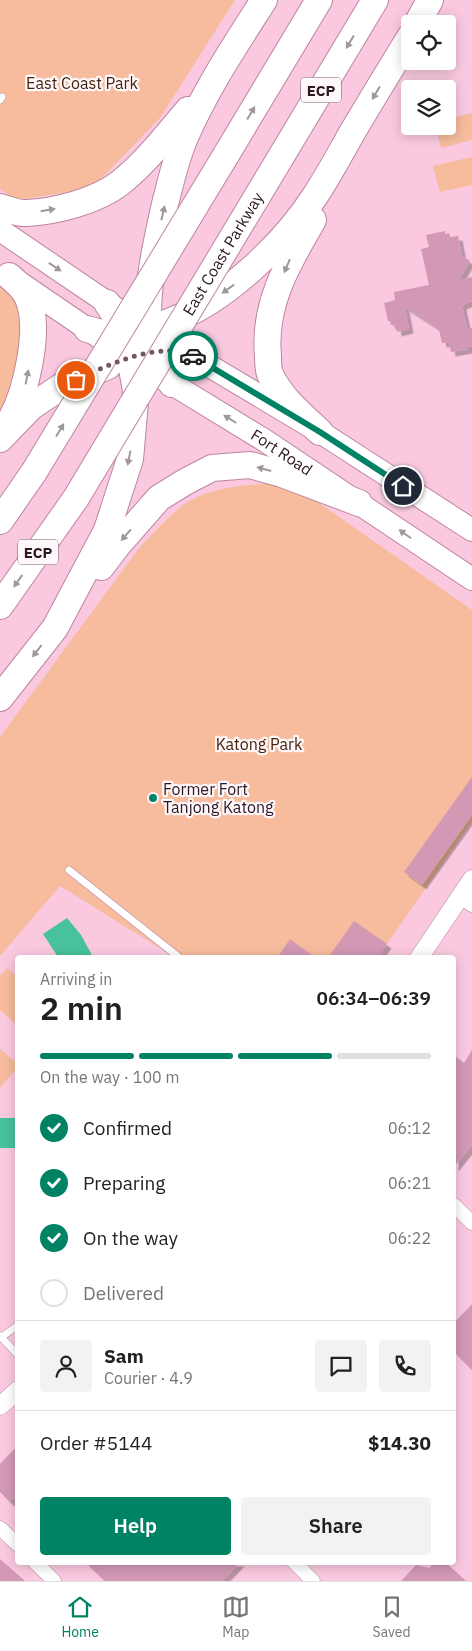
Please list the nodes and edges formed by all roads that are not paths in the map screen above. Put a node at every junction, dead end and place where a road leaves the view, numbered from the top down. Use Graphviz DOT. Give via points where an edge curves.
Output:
graph roads {
  1 [pos="264,0"];
  2 [pos="319,0"];
  3 [pos="375,0"];
  4 [pos="430,0"];
  5 [pos="422,15"];
  6 [pos="401,51"];
  7 [pos="211,84"];
  8 [pos="355,129"];
  9 [pos="0,207"];
  10 [pos="0,230"];
  11 [pos="5,273"];
  12 [pos="106,303"];
  13 [pos="87,329"];
  14 [pos="140,344"];
  15 [pos="190,355"];
  16 [pos="172,384"];
  17 [pos="320,432"];
  18 [pos="0,438"];
  19 [pos="359,502"];
  20 [pos="0,521"];
  21 [pos="472,530"];
  22 [pos="472,579"];
  23 [pos="0,606"];
  24 [pos="55,628"];
  25 [pos="0,698"];
  26 [pos="69,870"];
  27 [pos="472,879"];
  28 [pos="466,901"];
  29 [pos="176,955"];
  30 [pos="421,955"];
  31 [pos="456,1207"];
  32 [pos="472,1223"];
  33 [pos="15,1327"];
  34 [pos="1,1336"];
  35 [pos="15,1352"];
  36 [pos="15,1393"];
  37 [pos="0,1406"];
  38 [pos="0,1528"];
  39 [pos="15,1542"];
  40 [pos="38,1565"];
  41 [pos="297,1565"];
  42 [pos="54,1581"];
  43 [pos="313,1581"];
  1 -- 7 [label="highway"];
  20 -- 2 [label="highway, ECP, one-way, bridge" via="34,472"];
  3 -- 23 [label="highway, East Coast Parkway / ECP, one-way, bridge" via="76,498"];
  4 -- 5 [label="highway"];
  6 -- 8 [label="highway, one-way"];
  9 -- 7 [label="highway, one-way" via="25,214 58,208 91,200 119,184"];
  14 -- 7 [label="highway, one-way" via="158,233 172,176 185,136"];
  8 -- 14 [label="highway, one-way" via="315,197 264,257 236,283"];
  8 -- 17 [label="highway, one-way" via="324,202 290,259 272,302 266,340 270,373 286,399"];
  10 -- 12 [label="main road, one-way"];
  11 -- 13 [label="main road"];
  18 -- 11 [label="highway, one-way" via="14,414 26,382 33,332 30,303"];
  12 -- 14 [label="highway"];
  13 -- 14 [label="highway"];
  14 -- 15 [label="highway"];
  14 -- 16 [label="highway"];
  14 -- 18 [label="highway" via="31,406"];
  14 -- 24 [label="highway, one-way" via="134,429 122,488 107,530"];
  15 -- 17 [label="main road"];
  19 -- 16 [label="main road, Fort Road, one-way"];
  17 -- 21 [label="main road"];
  22 -- 19 [label="main road, Fort Road, one-way"];
  19 -- 24 [label="highway, one-way" via="250,465 212,468 159,498 117,546"];
  24 -- 25 [label="highway, one-way"];
  26 -- 29 [label="lane"];
  27 -- 28 [label="street"];
  28 -- 30 [label="street"];
  31 -- 32 [label="street"];
  33 -- 34 [label="lane"];
  34 -- 35 [label="lane"];
  36 -- 37 [label="street"];
  38 -- 39 [label="street"];
  40 -- 42 [label="street"];
  41 -- 43 [label="street"];
}
